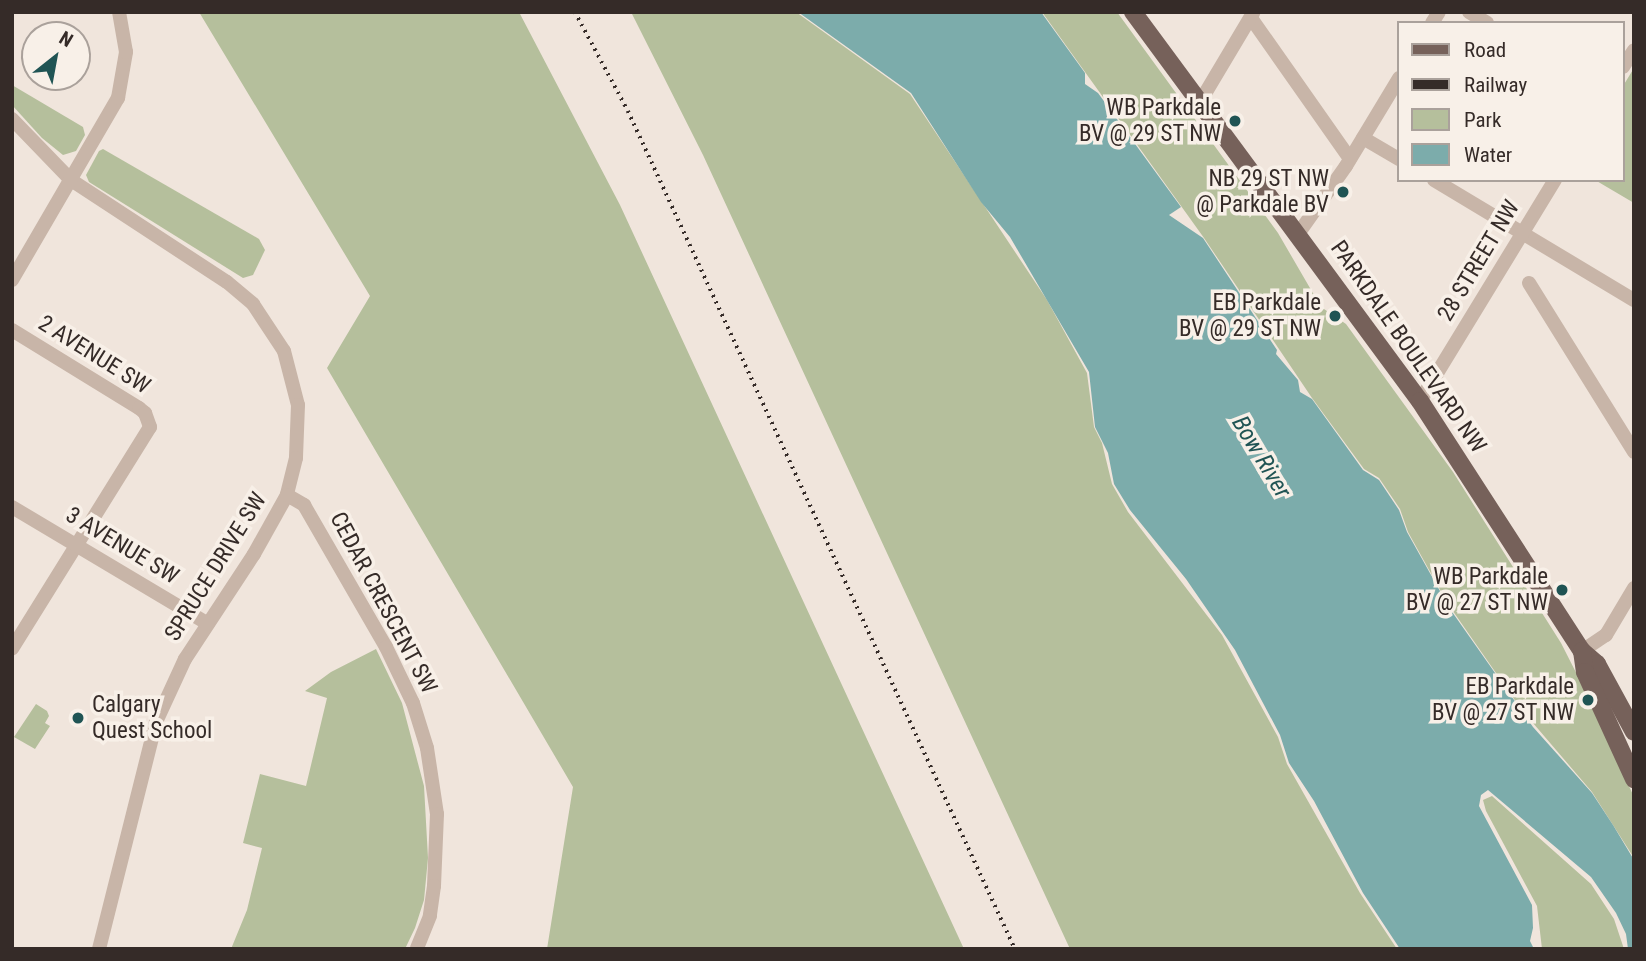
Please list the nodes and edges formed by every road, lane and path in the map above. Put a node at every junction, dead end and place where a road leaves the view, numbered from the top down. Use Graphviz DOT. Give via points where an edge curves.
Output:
graph roads {
  1 [pos="120,12"];
  2 [pos="1133,12"];
  3 [pos="1252,15"];
  4 [pos="1398,80"];
  5 [pos="1200,102"];
  6 [pos="12,119"];
  7 [pos="1363,138"];
  8 [pos="1398,158"];
  9 [pos="1350,159"];
  10 [pos="71,180"];
  11 [pos="1437,182"];
  12 [pos="1554,182"];
  13 [pos="1523,233"];
  14 [pos="1298,234"];
  15 [pos="12,279"];
  16 [pos="1529,283"];
  17 [pos="1634,300"];
  18 [pos="12,330"];
  19 [pos="1420,401"];
  20 [pos="1634,452"];
  21 [pos="287,495"];
  22 [pos="12,507"];
  23 [pos="78,545"];
  24 [pos="1634,588"];
  25 [pos="208,624"];
  26 [pos="12,649"];
  27 [pos="1582,651"];
  28 [pos="1634,732"];
  29 [pos="1634,779"];
  30 [pos="99,949"];
  31 [pos="417,949"];
  1 -- 10 [label="street" via="126,52 122,87 106,124"];
  2 -- 5 [label="main road, PARKDALE BOULEVARD NW"];
  3 -- 5 [label="street"];
  3 -- 9 [label="street"];
  4 -- 7 [label="street"];
  5 -- 14 [label="main road, PARKDALE BOULEVARD NW"];
  6 -- 10 [label="street, SPRUCE DRIVE SW"];
  7 -- 8 [label="street"];
  7 -- 9 [label="street"];
  9 -- 14 [label="street"];
  10 -- 15 [label="street"];
  10 -- 21 [label="street, SPRUCE DRIVE SW" via="227,282 268,322 291,370 298,405 296,458"];
  11 -- 13 [label="street"];
  12 -- 13 [label="street, 28 STREET NW"];
  13 -- 17 [label="street"];
  13 -- 19 [label="street, 28 STREET NW"];
  14 -- 19 [label="main road, PARKDALE BOULEVARD NW"];
  16 -- 20 [label="street"];
  18 -- 23 [label="street, 2 AVENUE SW" via="139,408 148,420 148,433"];
  19 -- 27 [label="main road, PARKDALE BOULEVARD NW"];
  21 -- 25 [label="street, SPRUCE DRIVE SW"];
  21 -- 31 [label="street, CEDAR CRESCENT SW" via="304,505 386,647 413,703 427,748 437,814 434,886 430,916"];
  22 -- 23 [label="street, 3 AVENUE SW"];
  23 -- 25 [label="street, 3 AVENUE SW"];
  23 -- 26 [label="street"];
  24 -- 27 [label="street" via="1606,635"];
  25 -- 30 [label="street, SPRUCE DRIVE SW" via="180,668 156,722"];
  27 -- 28 [label="main road, PARKDALE BOULEVARD NW" via="1597,664"];
  27 -- 29 [label="main road, PARKDALE BOULEVARD NW" via="1585,672"];
}
